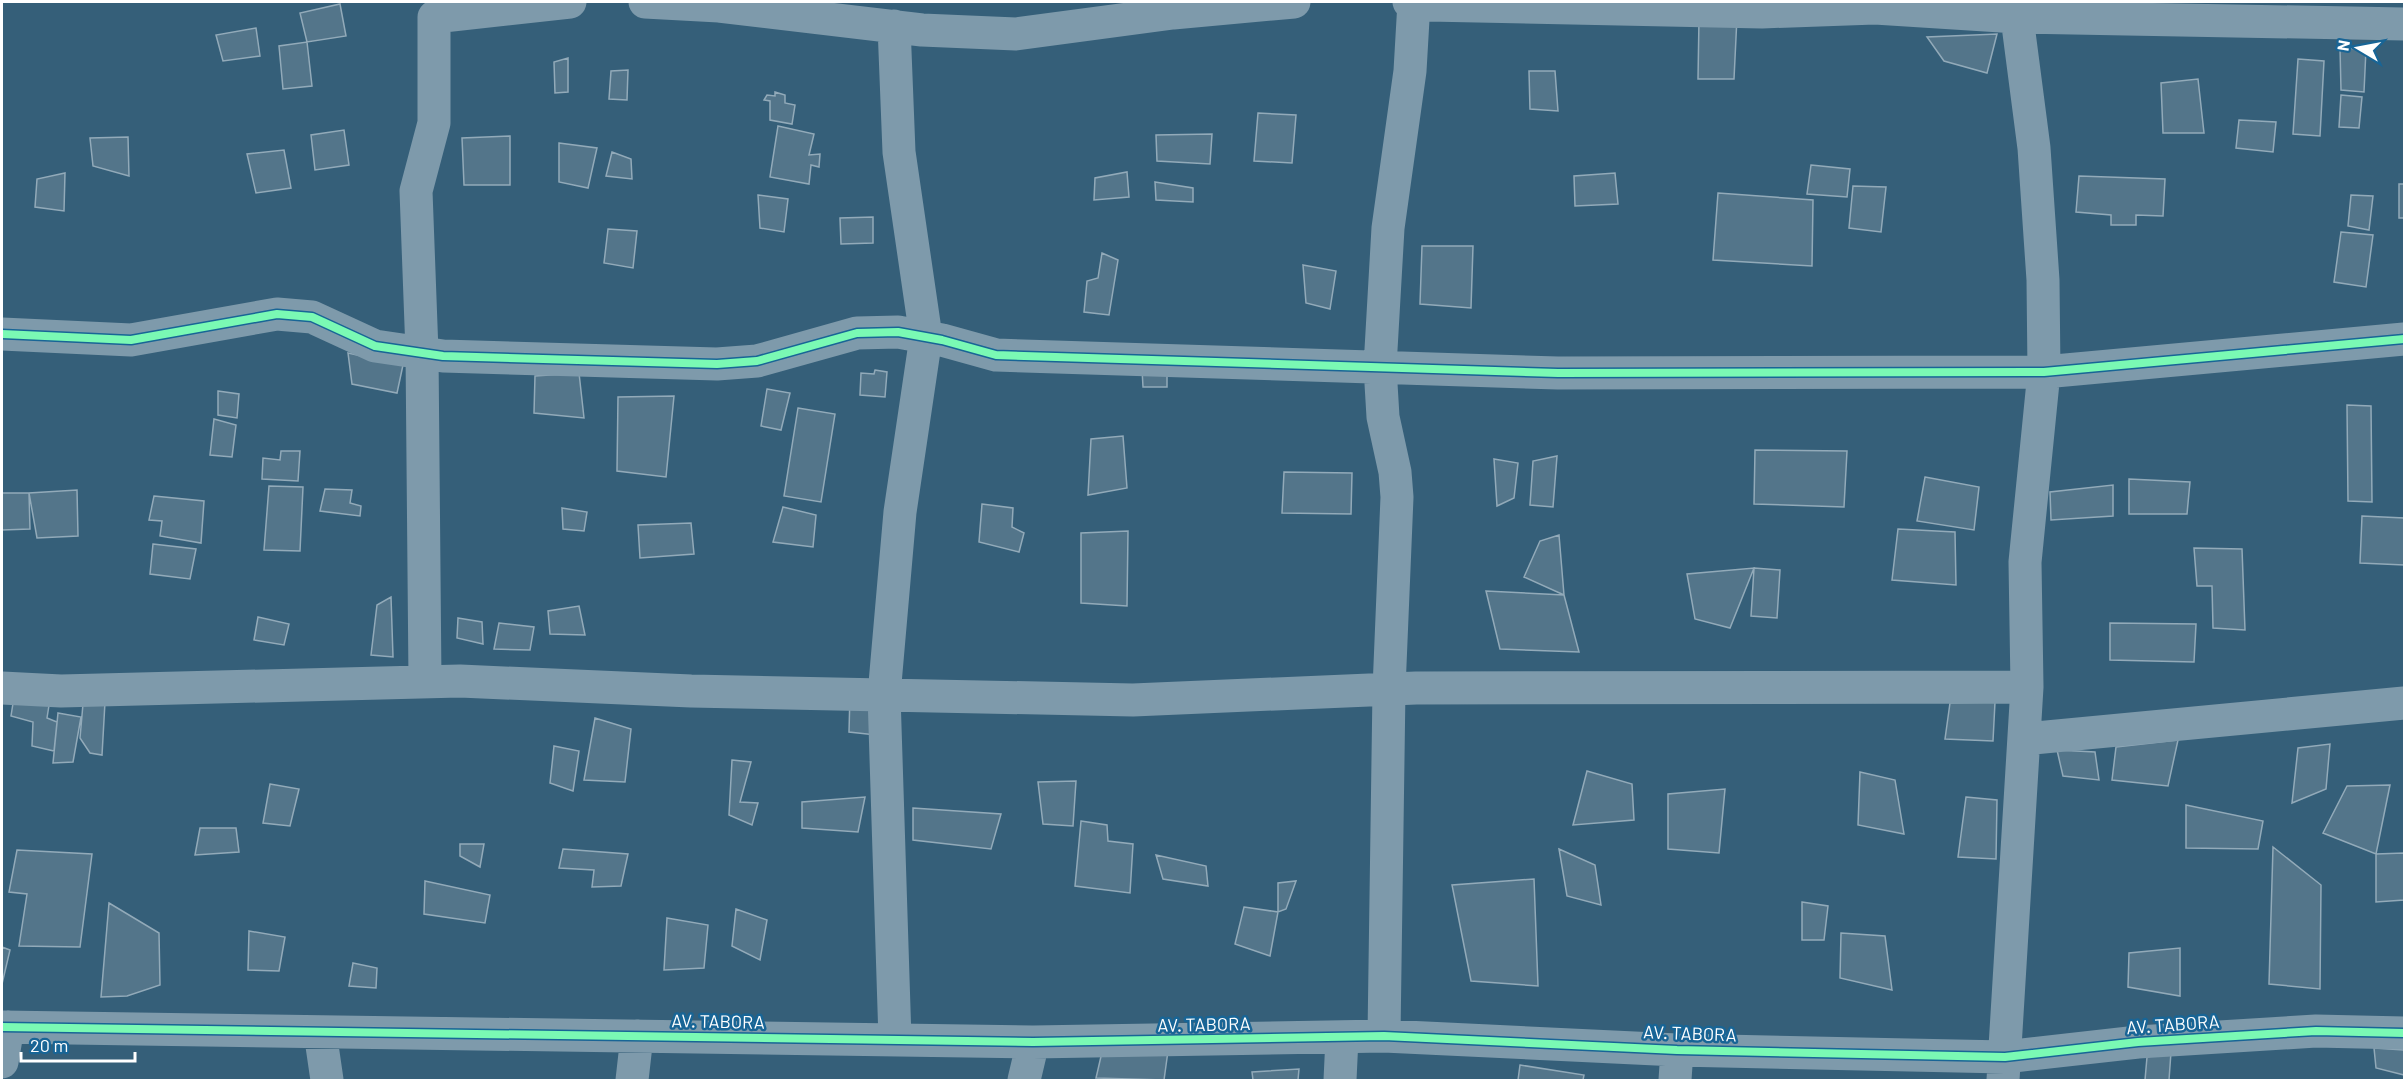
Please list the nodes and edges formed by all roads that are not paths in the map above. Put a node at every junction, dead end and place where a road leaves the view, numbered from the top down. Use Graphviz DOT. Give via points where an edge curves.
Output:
graph roads {
  1 [pos="570,2"];
  2 [pos="645,2"];
  3 [pos="1294,2"];
  4 [pos="1411,2"];
  5 [pos="2016,9"];
  6 [pos="2404,24"];
  7 [pos="894,26"];
  8 [pos="2,334"];
  9 [pos="926,337"];
  10 [pos="2404,339"];
  11 [pos="422,352"];
  12 [pos="1380,367"];
  13 [pos="2043,372"];
  14 [pos="425,681"];
  15 [pos="2027,687"];
  16 [pos="2,688"];
  17 [pos="1389,689"];
  18 [pos="884,695"];
  19 [pos="2404,703"];
  20 [pos="2024,739"];
  21 [pos="5,1027"];
  22 [pos="320,1032"];
  23 [pos="2404,1033"];
  24 [pos="637,1036"];
  25 [pos="1384,1036"];
  26 [pos="1342,1038"];
  27 [pos="895,1040"];
  28 [pos="1033,1042"];
  29 [pos="2,1062"];
  30 [pos="1676,1065"];
  31 [pos="2004,1069"];
  32 [pos="327,1080"];
  33 [pos="632,1080"];
  34 [pos="1024,1080"];
  35 [pos="1340,1080"];
  1 -- 11 [label="street" via="434,17 434,123 416,191"];
  2 -- 7 [label="street" via="719,6"];
  3 -- 7 [label="street" via="1016,34"];
  4 -- 5 [label="street" via="1762,12"];
  4 -- 12 [label="street" via="1410,71 1388,228"];
  5 -- 6 [label="street"];
  5 -- 13 [label="street" via="2034,148 2043,280"];
  7 -- 9 [label="street" via="899,152"];
  8 -- 11 [label="street" via="131,340 277,314 312,317 375,346"];
  9 -- 11 [label="street" via="898,332 857,333 757,361 717,364 525,360"];
  9 -- 12 [label="street" via="996,355"];
  9 -- 18 [label="street" via="900,512"];
  10 -- 13 [label="street"];
  11 -- 14 [label="street"];
  12 -- 13 [label="street" via="1558,373"];
  12 -- 17 [label="street" via="1383,417 1397,497"];
  13 -- 15 [label="street" via="2025,562"];
  14 -- 16 [label="street" via="61,691"];
  14 -- 18 [label="street"];
  15 -- 17 [label="street"];
  15 -- 20 [label="street"];
  17 -- 18 [label="street" via="1133,700"];
  17 -- 25 [label="street"];
  18 -- 27 [label="street"];
  19 -- 20 [label="street"];
  20 -- 31 [label="street"];
  21 -- 22 [label="street, AV. TABORA"];
  21 -- 29 [label="street"];
  22 -- 24 [label="street, AV. TABORA"];
  22 -- 32 [label="street"];
  23 -- 31 [label="street, AV. TABORA" via="2316,1031 2150,1041"];
  24 -- 27 [label="street, AV. TABORA"];
  24 -- 33 [label="street"];
  25 -- 26 [label="street, AV. TABORA"];
  25 -- 30 [label="street, AV. TABORA"];
  26 -- 28 [label="street, AV. TABORA"];
  26 -- 35 [label="street"];
  27 -- 28 [label="street, AV. TABORA"];
  28 -- 34 [label="street"];
  30 -- 31 [label="street, AV. TABORA"];
}
